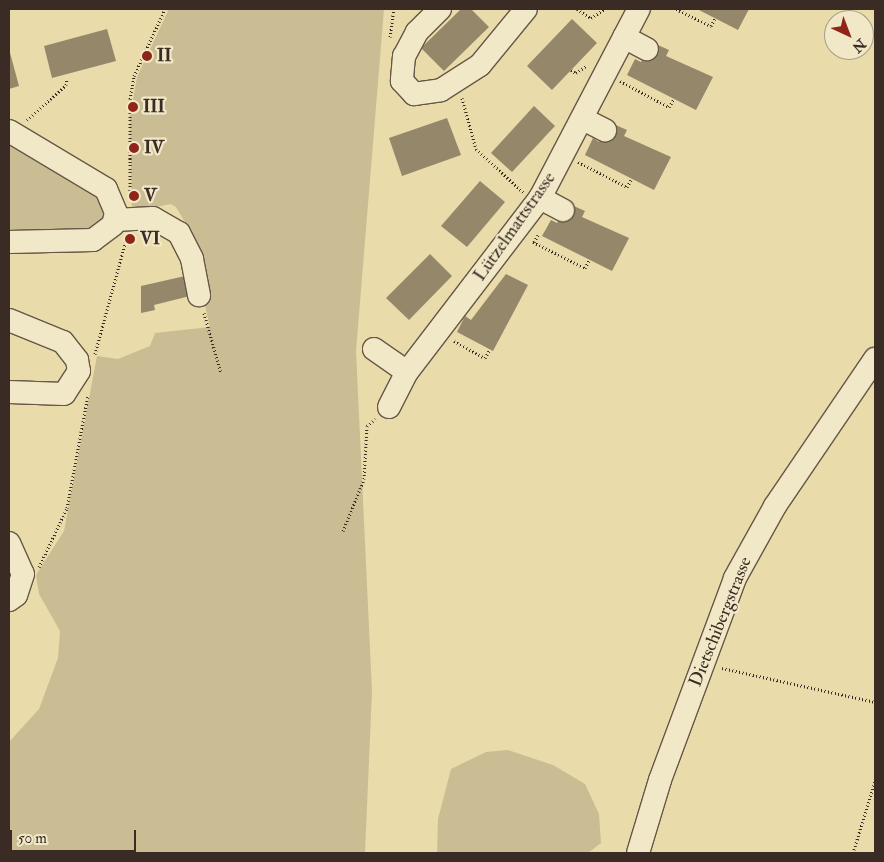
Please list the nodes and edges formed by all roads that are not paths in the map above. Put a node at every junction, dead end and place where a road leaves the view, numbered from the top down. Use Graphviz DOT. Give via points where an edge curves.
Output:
graph roads {
  1 [pos="440,9"];
  2 [pos="526,9"];
  3 [pos="639,9"];
  4 [pos="624,37"];
  5 [pos="647,49"];
  6 [pos="583,118"];
  7 [pos="605,130"];
  8 [pos="12,133"];
  9 [pos="534,198"];
  10 [pos="563,210"];
  11 [pos="123,219"];
  12 [pos="9,242"];
  13 [pos="199,295"];
  14 [pos="9,320"];
  15 [pos="374,349"];
  16 [pos="875,359"];
  17 [pos="407,372"];
  18 [pos="9,392"];
  19 [pos="389,407"];
  20 [pos="9,543"];
  21 [pos="9,600"];
  22 [pos="638,853"];
  1 -- 2 [label="street" via="418,32 404,56 402,81 414,94 425,96 457,81 494,51"];
  3 -- 4 [label="street, Lützelmattstrasse"];
  4 -- 5 [label="street"];
  4 -- 6 [label="street, Lützelmattstrasse"];
  6 -- 7 [label="street"];
  6 -- 9 [label="street, Lützelmattstrasse"];
  8 -- 11 [label="street" via="106,189"];
  9 -- 10 [label="street"];
  9 -- 17 [label="street, Lützelmattstrasse" via="476,297 437,332"];
  11 -- 12 [label="street" via="104,236 93,240"];
  11 -- 13 [label="street" via="164,222 179,232 192,259"];
  14 -- 18 [label="street" via="63,342 77,360 78,370 64,394"];
  15 -- 17 [label="street"];
  16 -- 22 [label="street, Dietschibergstrasse" via="775,506 735,578 660,780"];
  17 -- 19 [label="street, Lützelmattstrasse"];
  20 -- 21 [label="street" via="22,565 23,579"];
}
